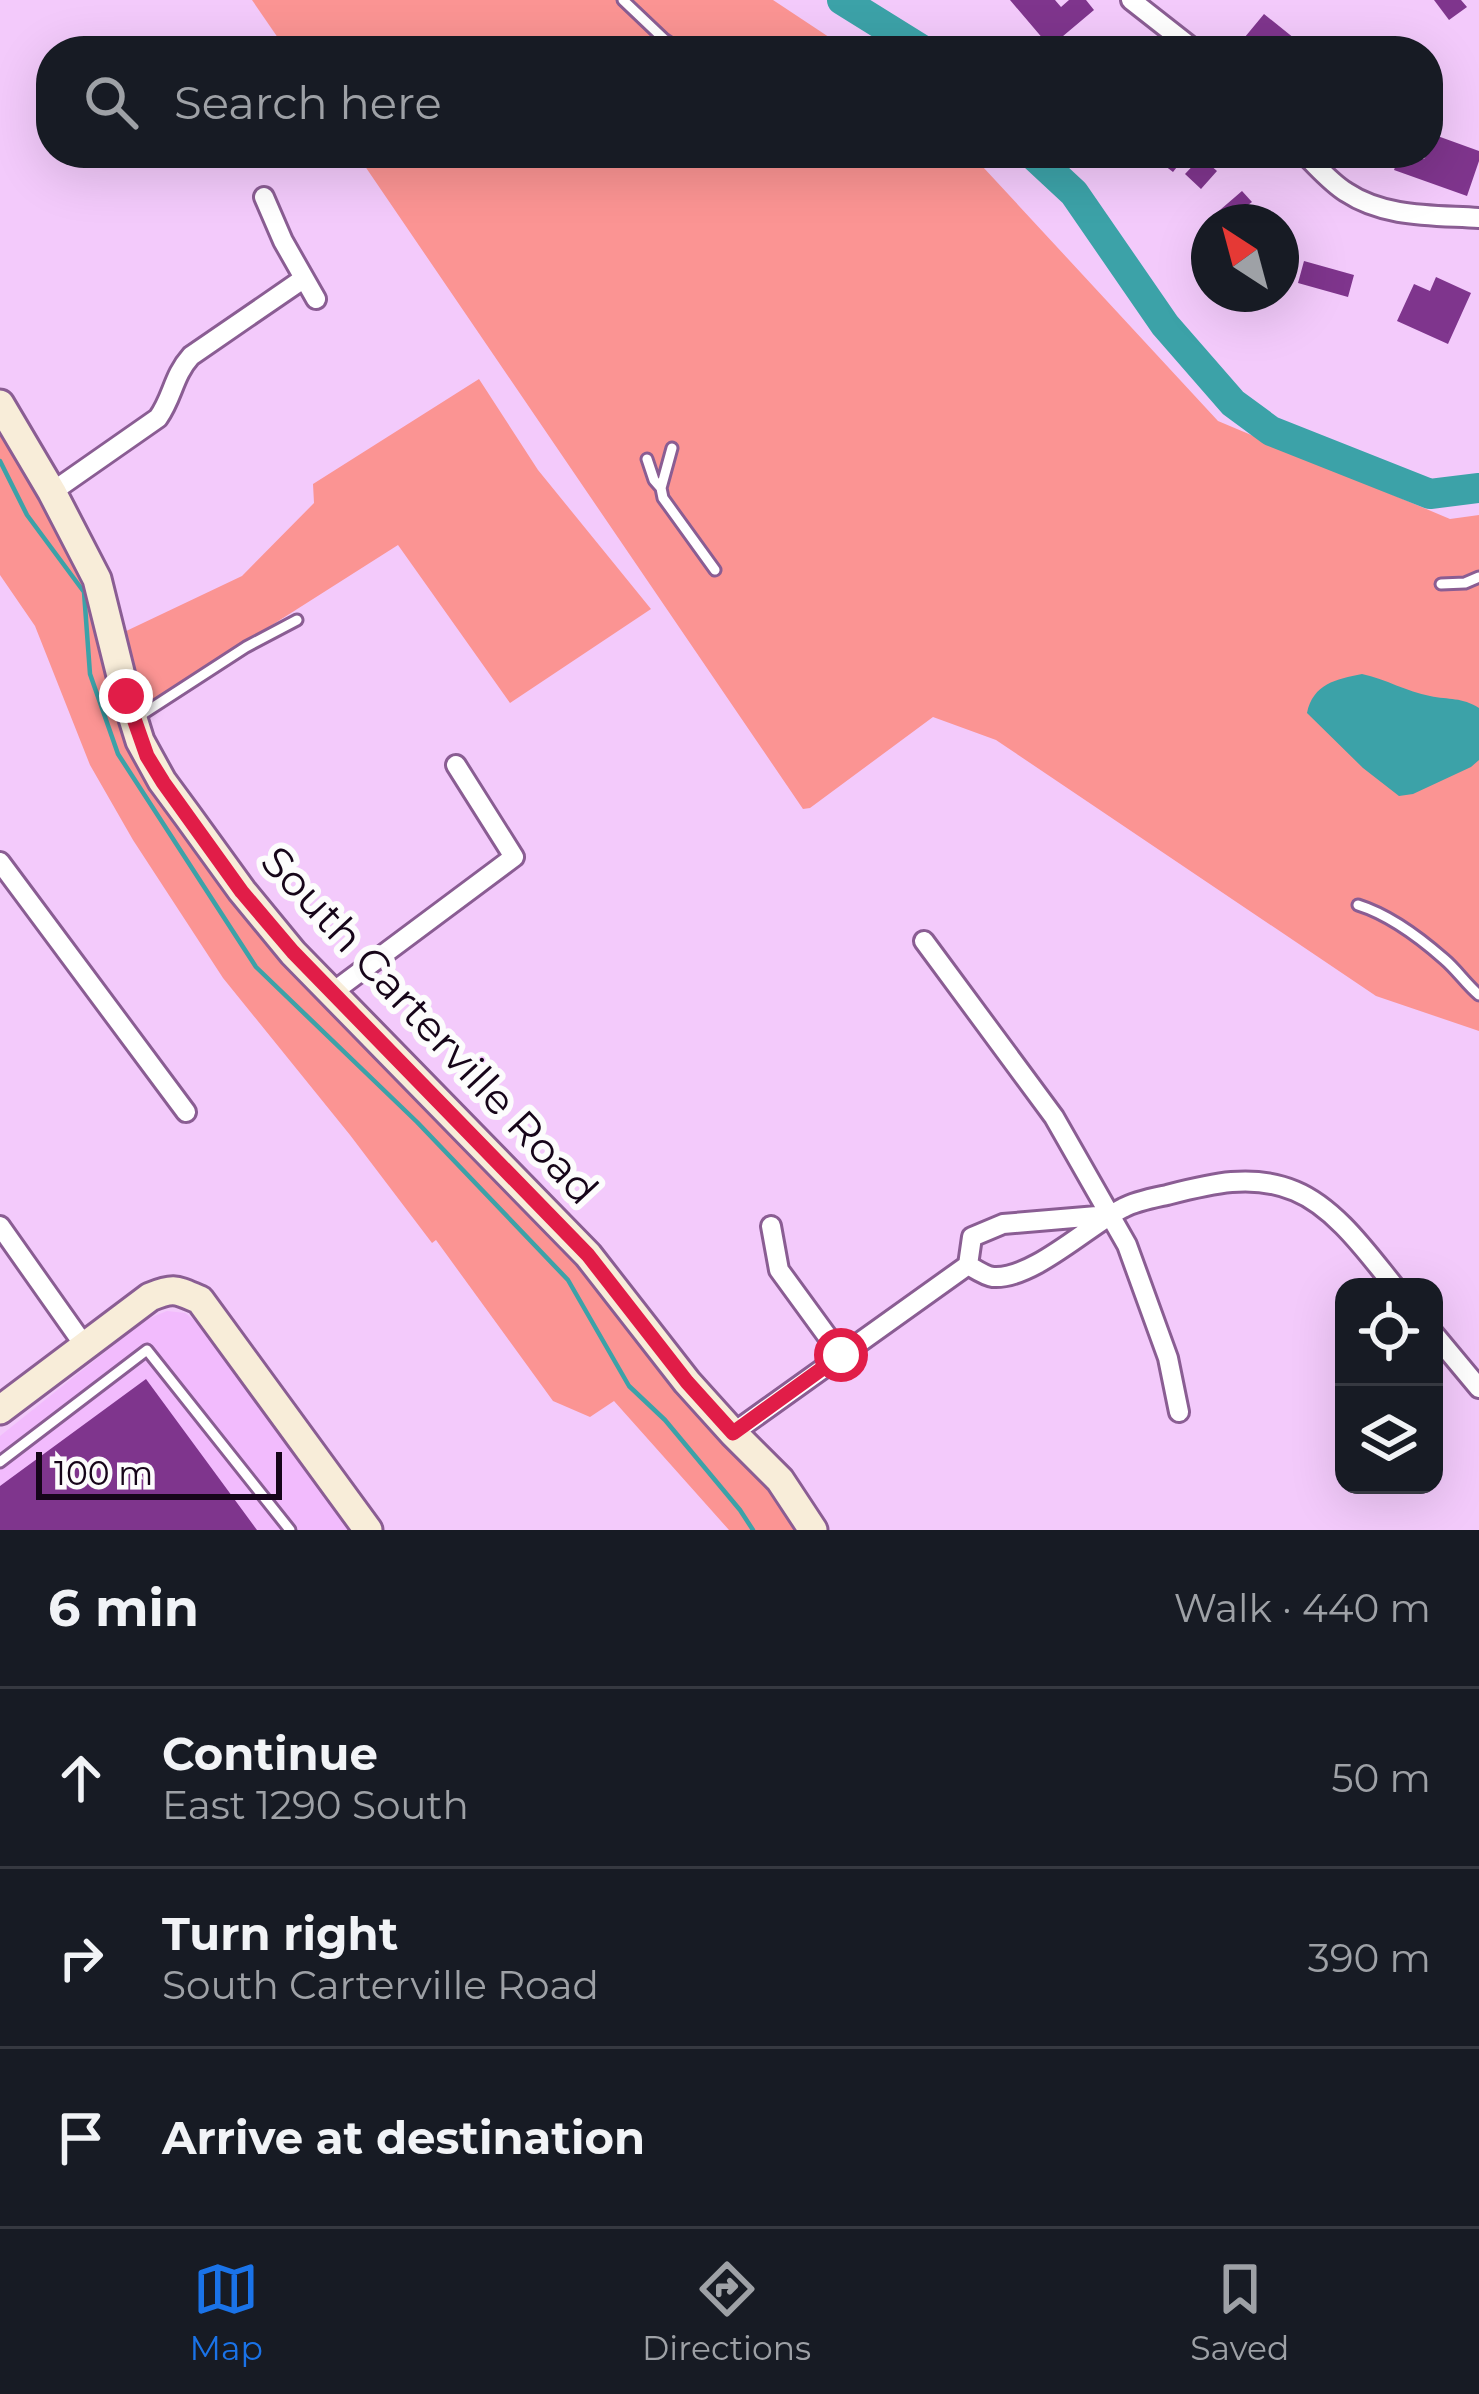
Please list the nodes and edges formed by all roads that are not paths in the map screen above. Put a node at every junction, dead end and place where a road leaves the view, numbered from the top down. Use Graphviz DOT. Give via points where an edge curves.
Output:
graph roads {
  1 [pos="623,0"];
  2 [pos="1131,0"];
  3 [pos="661,36"];
  4 [pos="1177,36"];
  5 [pos="1318,168"];
  6 [pos="264,197"];
  7 [pos="1479,218"];
  8 [pos="303,279"];
  9 [pos="316,299"];
  10 [pos="0,404"];
  11 [pos="671,448"];
  12 [pos="647,459"];
  13 [pos="661,488"];
  14 [pos="52,493"];
  15 [pos="715,570"];
  16 [pos="1479,577"];
  17 [pos="1441,584"];
  18 [pos="297,620"];
  19 [pos="134,720"];
  20 [pos="456,764"];
  21 [pos="0,862"];
  22 [pos="20,888"];
  23 [pos="0,902"];
  24 [pos="1358,905"];
  25 [pos="924,941"];
  26 [pos="333,992"];
  27 [pos="1479,995"];
  28 [pos="186,1112"];
  29 [pos="1110,1215"];
  30 [pos="0,1226"];
  31 [pos="771,1226"];
  32 [pos="968,1265"];
  33 [pos="1388,1278"];
  34 [pos="84,1345"];
  35 [pos="1443,1345"];
  36 [pos="841,1355"];
  37 [pos="1479,1388"];
  38 [pos="0,1410"];
  39 [pos="1179,1412"];
  40 [pos="733,1433"];
  41 [pos="0,1462"];
  42 [pos="290,1530"];
  43 [pos="368,1530"];
  44 [pos="813,1530"];
  1 -- 3 [label="lane"];
  2 -- 4 [label="street"];
  5 -- 7 [label="street" via="1364,202"];
  6 -- 8 [label="street"];
  8 -- 9 [label="street"];
  8 -- 14 [label="street" via="191,356 158,418"];
  10 -- 14 [label="street, South Carterville Road"];
  11 -- 13 [label="lane"];
  12 -- 13 [label="lane"];
  13 -- 15 [label="lane"];
  14 -- 19 [label="street, South Carterville Road" via="97,579"];
  16 -- 17 [label="lane"];
  18 -- 19 [label="lane"];
  19 -- 26 [label="street, South Carterville Road" via="163,782 232,878"];
  20 -- 26 [label="street" via="514,857"];
  21 -- 22 [label="street"];
  22 -- 23 [label="street"];
  22 -- 28 [label="street"];
  24 -- 27 [label="lane" via="1384,914"];
  25 -- 29 [label="street" via="1054,1117"];
  26 -- 40 [label="street, South Carterville Road" via="588,1255"];
  29 -- 32 [label="street" via="1018,1271 991,1277"];
  29 -- 32 [label="street" via="1004,1224 972,1237"];
  29 -- 33 [label="street" via="1206,1185 1262,1182 1328,1213"];
  29 -- 39 [label="street" via="1168,1358"];
  30 -- 34 [label="street"];
  31 -- 36 [label="street" via="779,1270"];
  32 -- 36 [label="street"];
  34 -- 38 [label="street"];
  34 -- 43 [label="street" via="150,1297 171,1289 200,1300"];
  35 -- 37 [label="street"];
  36 -- 40 [label="street"];
  40 -- 44 [label="street, South Carterville Road" via="781,1480"];
  41 -- 42 [label="lane" via="147,1350"];
}
